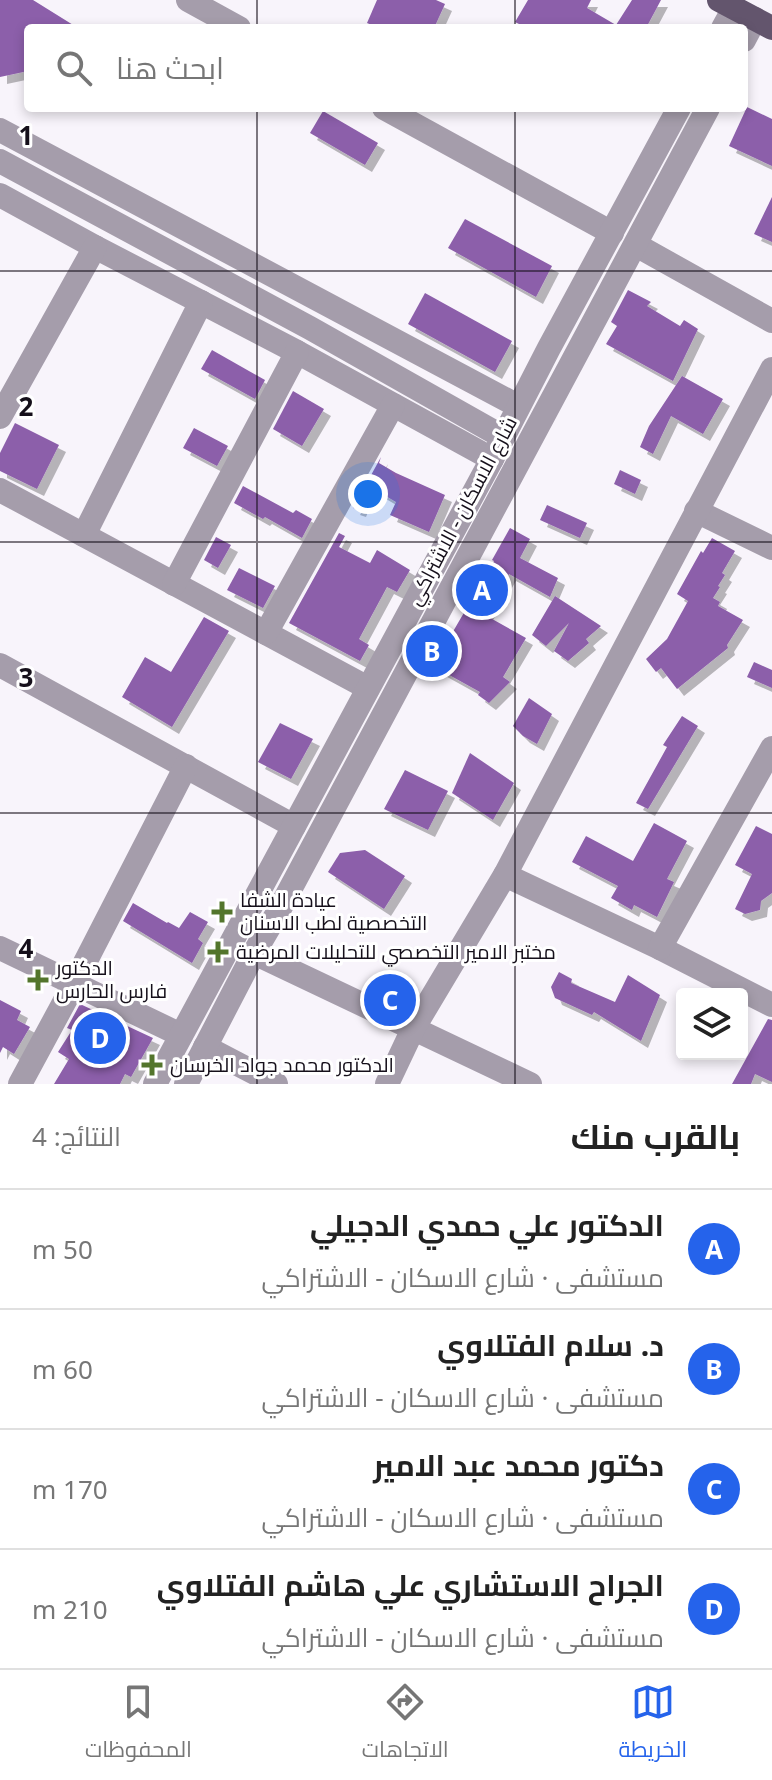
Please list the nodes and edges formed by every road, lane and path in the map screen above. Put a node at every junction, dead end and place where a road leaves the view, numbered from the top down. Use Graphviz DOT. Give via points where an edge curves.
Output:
graph roads {
  1 [pos="188,0"];
  2 [pos="232,24"];
  3 [pos="391,112"];
  4 [pos="677,112"];
  5 [pos="706,112"];
  6 [pos="0,130"];
  7 [pos="0,161"];
  8 [pos="0,195"];
  9 [pos="612,233"];
  10 [pos="636,245"];
  11 [pos="95,247"];
  12 [pos="201,302"];
  13 [pos="772,321"];
  14 [pos="549,348"];
  15 [pos="297,352"];
  16 [pos="574,361"];
  17 [pos="772,369"];
  18 [pos="393,405"];
  19 [pos="518,406"];
  20 [pos="0,417"];
  21 [pos="503,437"];
  22 [pos="492,459"];
  23 [pos="0,490"];
  24 [pos="696,511"];
  25 [pos="84,535"];
  26 [pos="772,548"];
  27 [pos="174,584"];
  28 [pos="266,633"];
  29 [pos="2,672"];
  30 [pos="368,688"];
  31 [pos="772,748"];
  32 [pos="186,766"];
  33 [pos="294,826"];
  34 [pos="505,875"];
  35 [pos="254,901"];
  36 [pos="278,912"];
  37 [pos="0,948"];
  38 [pos="660,948"];
  39 [pos="254,953"];
  40 [pos="74,984"];
  41 [pos="772,1005"];
  42 [pos="413,1029"];
  43 [pos="181,1035"];
  44 [pos="205,1047"];
  45 [pos="20,1084"];
  46 [pos="155,1084"];
  47 [pos="186,1084"];
  48 [pos="276,1084"];
  49 [pos="387,1084"];
  50 [pos="530,1084"];
  1 -- 2 [label="street"];
  3 -- 9 [label="street"];
  4 -- 9 [label="street, شارع الاسكان - الاشتراكي"];
  5 -- 10 [label="street, شارع الاسكان - الاشتراكي"];
  6 -- 19 [label="street"];
  7 -- 21 [label="street"];
  8 -- 11 [label="street"];
  9 -- 14 [label="street, شارع الاسكان - الاشتراكي"];
  10 -- 13 [label="street"];
  10 -- 16 [label="street, شارع الاسكان - الاشتراكي"];
  11 -- 12 [label="street"];
  11 -- 20 [label="street"];
  12 -- 15 [label="street"];
  12 -- 25 [label="street"];
  14 -- 16 [label="street"];
  14 -- 19 [label="street, شارع الاسكان - الاشتراكي"];
  15 -- 18 [label="street"];
  15 -- 27 [label="street"];
  16 -- 36 [label="street, شارع الاسكان - الاشتراكي"];
  17 -- 24 [label="street"];
  18 -- 22 [label="street"];
  18 -- 28 [label="street"];
  19 -- 21 [label="street, شارع الاسكان - الاشتراكي"];
  21 -- 22 [label="street, شارع الاسكان - الاشتراكي"];
  22 -- 30 [label="street, شارع الاسكان - الاشتراكي"];
  23 -- 25 [label="street"];
  24 -- 26 [label="street"];
  24 -- 34 [label="street"];
  25 -- 27 [label="street"];
  27 -- 28 [label="street"];
  28 -- 30 [label="street"];
  29 -- 32 [label="street"];
  30 -- 33 [label="street, شارع الاسكان - الاشتراكي"];
  31 -- 38 [label="street"];
  32 -- 33 [label="street"];
  32 -- 40 [label="street"];
  33 -- 35 [label="street, شارع الاسكان - الاشتراكي"];
  34 -- 38 [label="street"];
  34 -- 42 [label="street"];
  35 -- 36 [label="street" via="271,893"];
  35 -- 43 [label="street, شارع الاسكان - الاشتراكي"];
  36 -- 39 [label="street, شارع الاسكان - الاشتراكي"];
  37 -- 40 [label="street"];
  38 -- 41 [label="street"];
  39 -- 42 [label="street"];
  39 -- 44 [label="street, شارع الاسكان - الاشتراكي"];
  40 -- 43 [label="street"];
  40 -- 45 [label="street"];
  42 -- 49 [label="street"];
  42 -- 50 [label="street"];
  43 -- 46 [label="street, شارع الاسكان - الاشتراكي"];
  44 -- 47 [label="street, شارع الاسكان - الاشتراكي"];
  44 -- 48 [label="street"];
}
